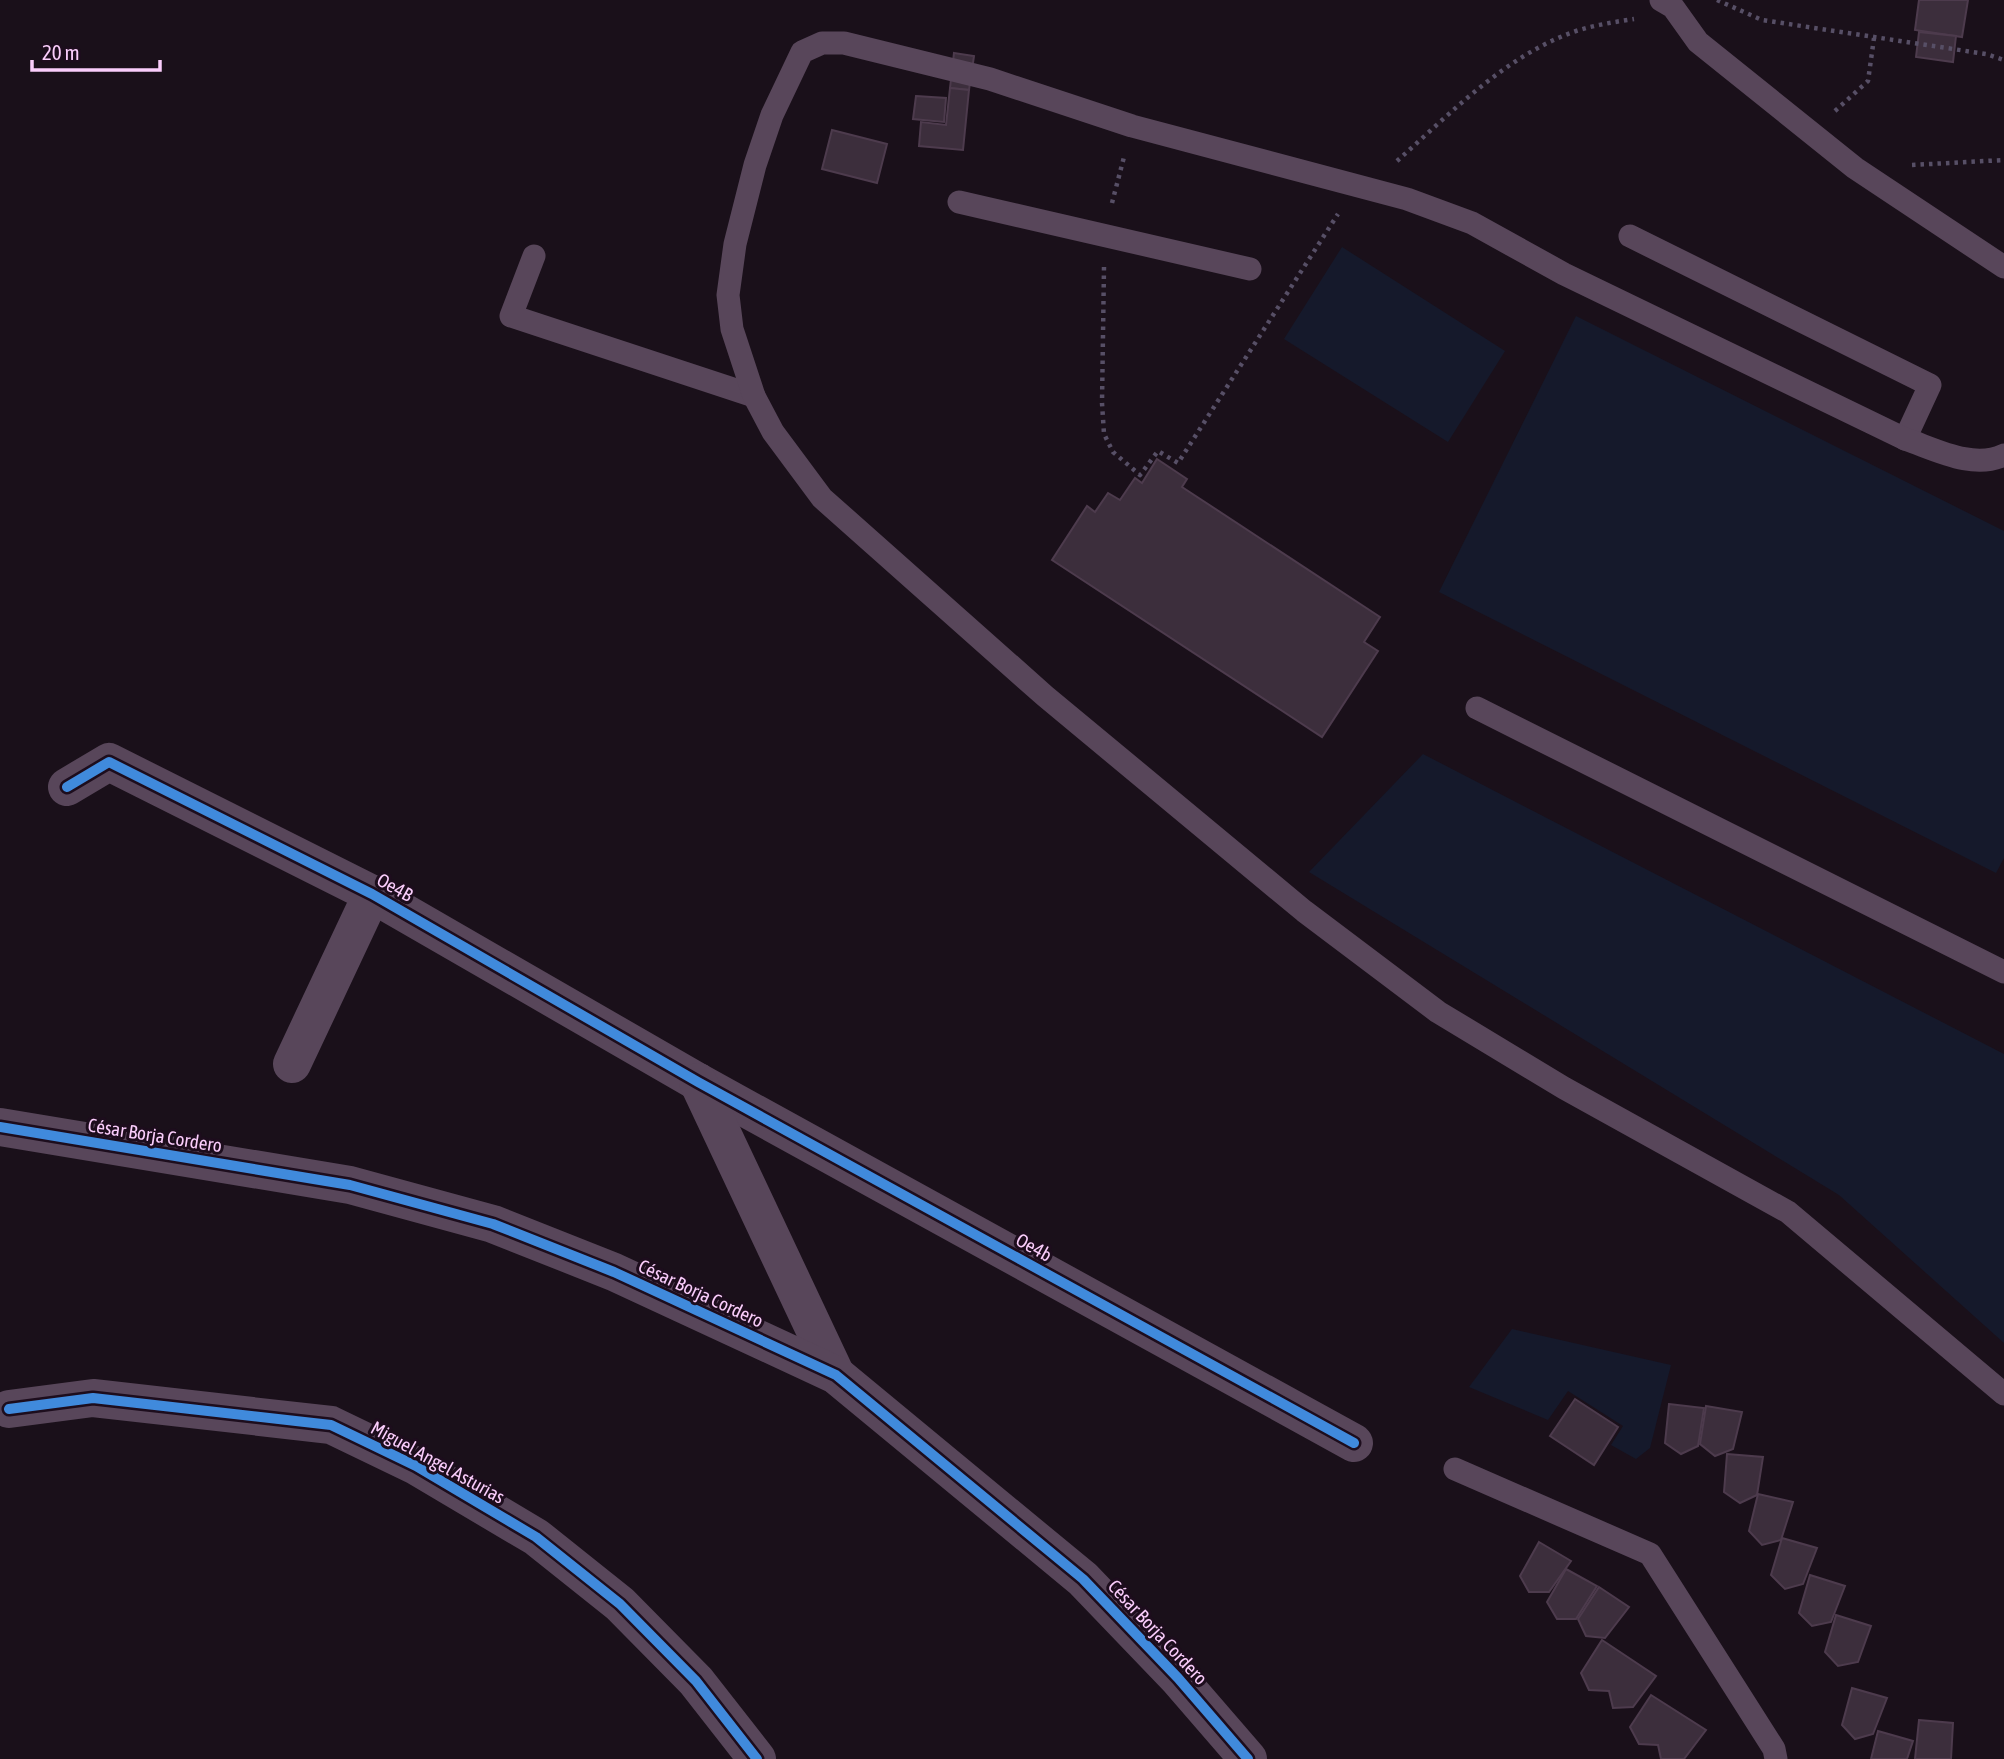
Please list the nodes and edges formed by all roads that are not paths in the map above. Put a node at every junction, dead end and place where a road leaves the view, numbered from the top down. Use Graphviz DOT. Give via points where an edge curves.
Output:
graph roads {
  1 [pos="1661,0"];
  2 [pos="959,202"];
  3 [pos="1630,236"];
  4 [pos="534,256"];
  5 [pos="2004,267"];
  6 [pos="1250,269"];
  7 [pos="754,396"];
  8 [pos="1905,439"];
  9 [pos="2004,456"];
  10 [pos="1477,708"];
  11 [pos="67,787"];
  12 [pos="373,894"];
  13 [pos="2003,970"];
  14 [pos="292,1064"];
  15 [pos="698,1082"];
  16 [pos="0,1127"];
  17 [pos="836,1375"];
  18 [pos="2004,1394"];
  19 [pos="9,1409"];
  20 [pos="1354,1443"];
  21 [pos="1455,1469"];
  22 [pos="757,1759"];
  23 [pos="1248,1759"];
  24 [pos="1776,1759"];
  1 -- 5 [label="lane" via="1673,7 1698,42 1855,168"];
  2 -- 6 [label="lane"];
  3 -- 8 [label="lane" via="1930,385"];
  4 -- 7 [label="lane" via="511,316"];
  7 -- 8 [label="lane" via="732,329 727,295 735,244 772,115 802,52 822,43 844,43 990,79 1132,126 1407,199 1472,223 1564,274"];
  7 -- 18 [label="lane" via="822,498 1045,696 1304,911 1438,1012 1788,1212"];
  8 -- 9 [label="lane" via="1963,459 1990,462"];
  10 -- 13 [label="lane"];
  11 -- 12 [label="street, Oe4B" via="109,762"];
  12 -- 14 [label="street"];
  12 -- 15 [label="street, Oe4B"];
  15 -- 17 [label="street"];
  15 -- 20 [label="street, Oe4b"];
  16 -- 17 [label="street, César Borja Cordero" via="350,1185 494,1224 614,1272"];
  17 -- 23 [label="street, César Borja Cordero" via="1083,1579"];
  19 -- 22 [label="street, Miguel Angel Asturias" via="93,1398 331,1425 416,1466 536,1536 639,1623 696,1681"];
  21 -- 24 [label="lane" via="1650,1554 1774,1749"];
}
